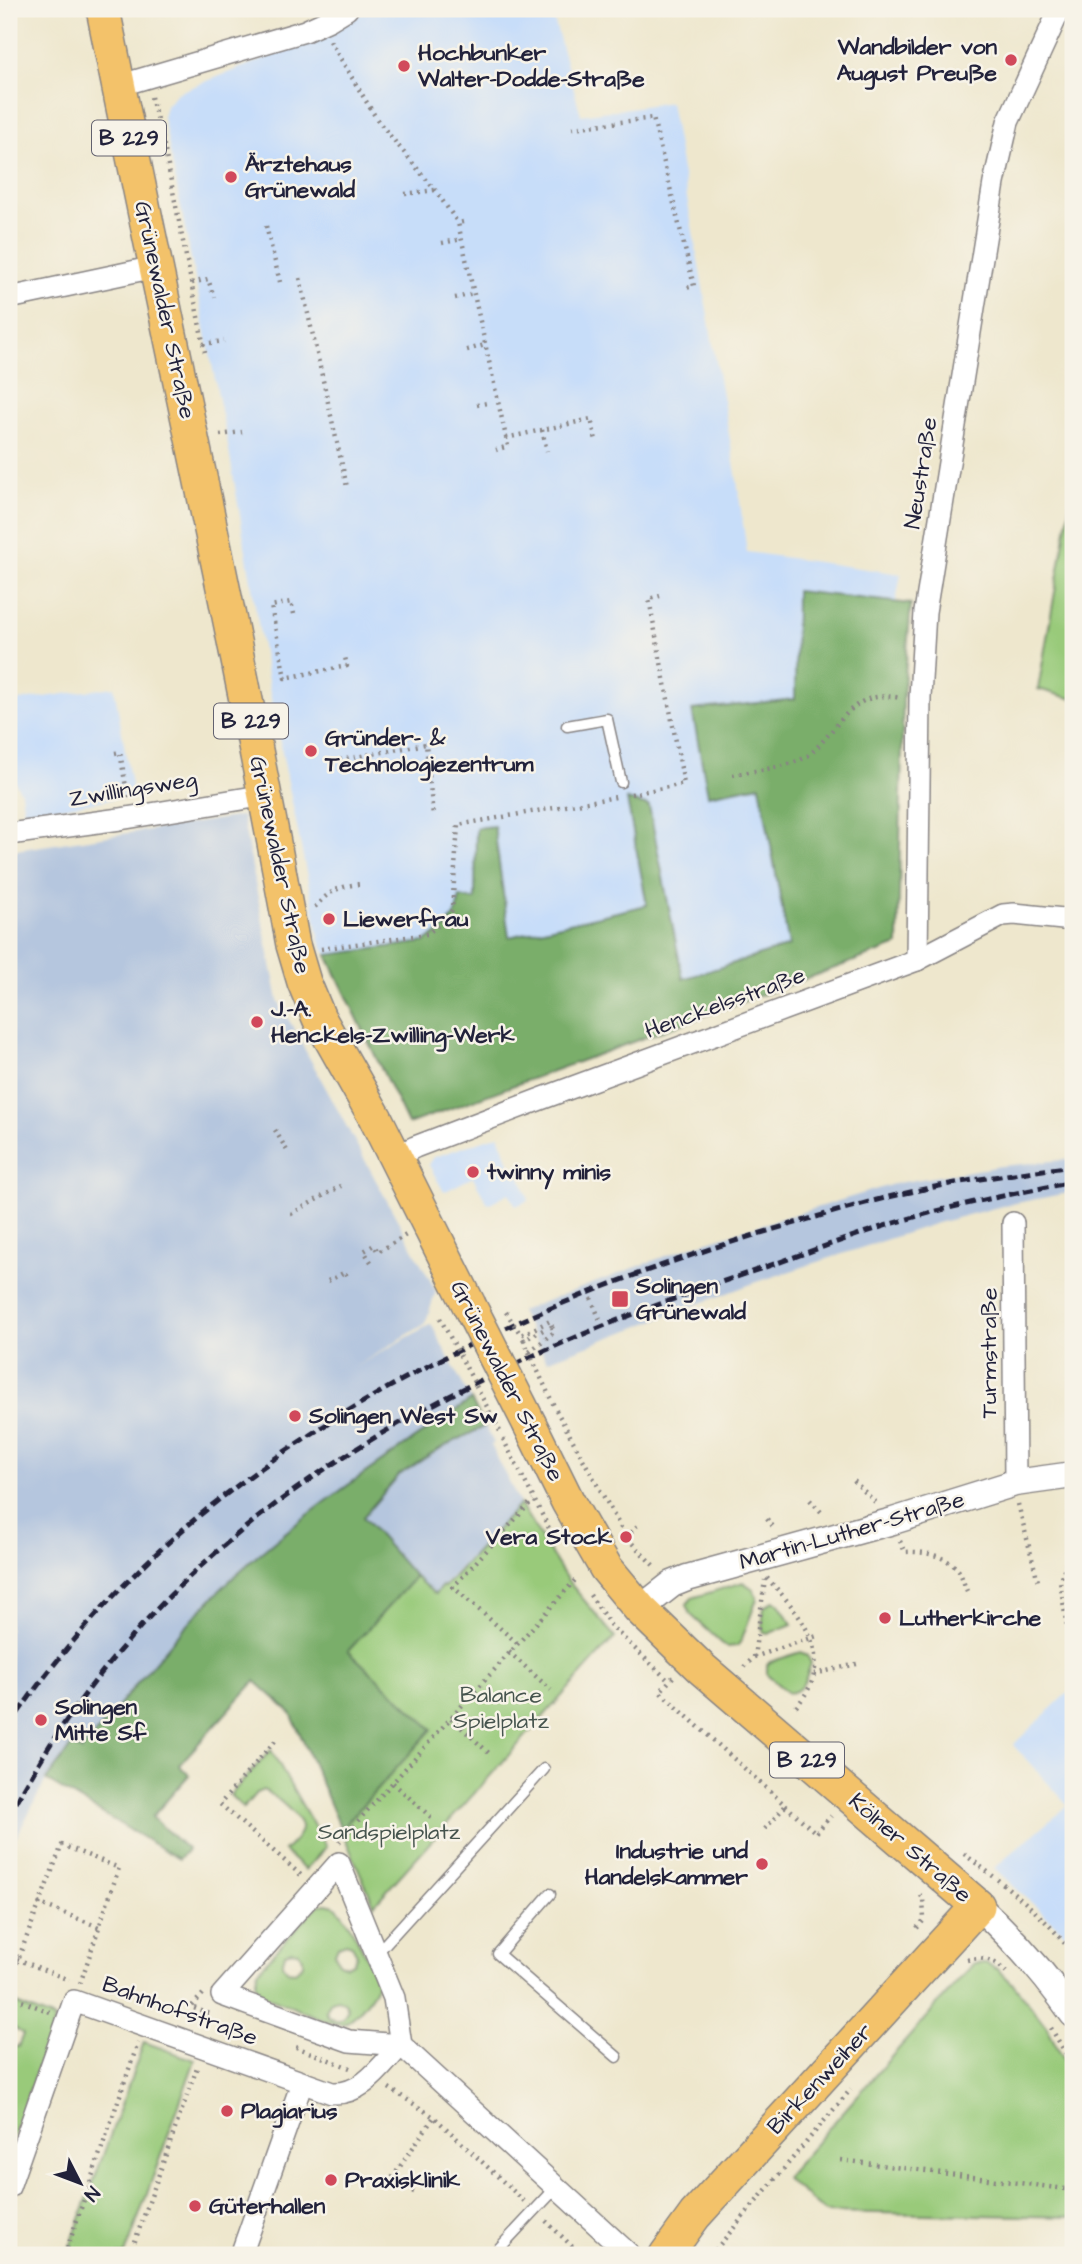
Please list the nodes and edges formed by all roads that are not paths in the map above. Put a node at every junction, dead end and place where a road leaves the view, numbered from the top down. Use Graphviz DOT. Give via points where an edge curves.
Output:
graph roads {
  1 [pos="103,9"];
  2 [pos="347,9"];
  3 [pos="1060,9"];
  4 [pos="118,86"];
  5 [pos="155,267"];
  6 [pos="9,298"];
  7 [pos="567,726"];
  8 [pos="621,782"];
  9 [pos="266,795"];
  10 [pos="9,834"];
  11 [pos="1073,920"];
  12 [pos="917,960"];
  13 [pos="395,1157"];
  14 [pos="1013,1223"];
  15 [pos="1073,1475"];
  16 [pos="1015,1483"];
  17 [pos="640,1609"];
  18 [pos="544,1769"];
  19 [pos="550,1894"];
  20 [pos="978,1906"];
  21 [pos="377,1953"];
  22 [pos="1061,2019"];
  23 [pos="401,2045"];
  24 [pos="617,2057"];
  25 [pos="302,2083"];
  26 [pos="9,2188"];
  27 [pos="555,2189"];
  28 [pos="243,2255"];
  29 [pos="493,2255"];
  30 [pos="630,2255"];
  31 [pos="666,2255"];
  1 -- 4 [label="main road, Grünewalder Straße / B 229"];
  2 -- 4 [label="street" via="305,31"];
  3 -- 12 [label="street, Neustraße" via="1008,122 994,183 925,612"];
  4 -- 5 [label="main road, Grünewalder Straße / B 229"];
  5 -- 6 [label="street"];
  5 -- 9 [label="main road, Grünewalder Straße / B 229"];
  7 -- 8 [label="lane" via="607,719"];
  9 -- 10 [label="street, Zwillingsweg"];
  9 -- 13 [label="main road, Grünewalder Straße / B 229" via="304,982"];
  11 -- 12 [label="street, Henckelsstraße" via="1003,915"];
  12 -- 13 [label="street, Henckelsstraße"];
  13 -- 17 [label="main road, Grünewalder Straße / B 229, bridge" via="454,1312 606,1568"];
  14 -- 16 [label="street, Turmstraße"];
  15 -- 16 [label="street, Martin-Luther-Straße"];
  16 -- 17 [label="street, Martin-Luther-Straße" via="762,1567 687,1578"];
  17 -- 20 [label="main road, Kölner Straße / B 229" via="701,1668"];
  18 -- 21 [label="lane"];
  19 -- 24 [label="lane" via="498,1954"];
  20 -- 22 [label="street, Kölner Straße" via="1037,1966"];
  20 -- 31 [label="main road, Birkenweiher" via="695,2215"];
  21 -- 23 [label="street, Bahnhofstraße" via="394,1998"];
  21 -- 23 [label="street, Bahnhofstraße" via="339,1863 222,1995 349,2041"];
  23 -- 25 [label="street, Bahnhofstraße" via="358,2087 342,2093"];
  23 -- 27 [label="street"];
  25 -- 26 [label="street, Bahnhofstraße" via="144,2026 77,1993"];
  25 -- 28 [label="street"];
  27 -- 29 [label="lane"];
  27 -- 30 [label="street"];
}
